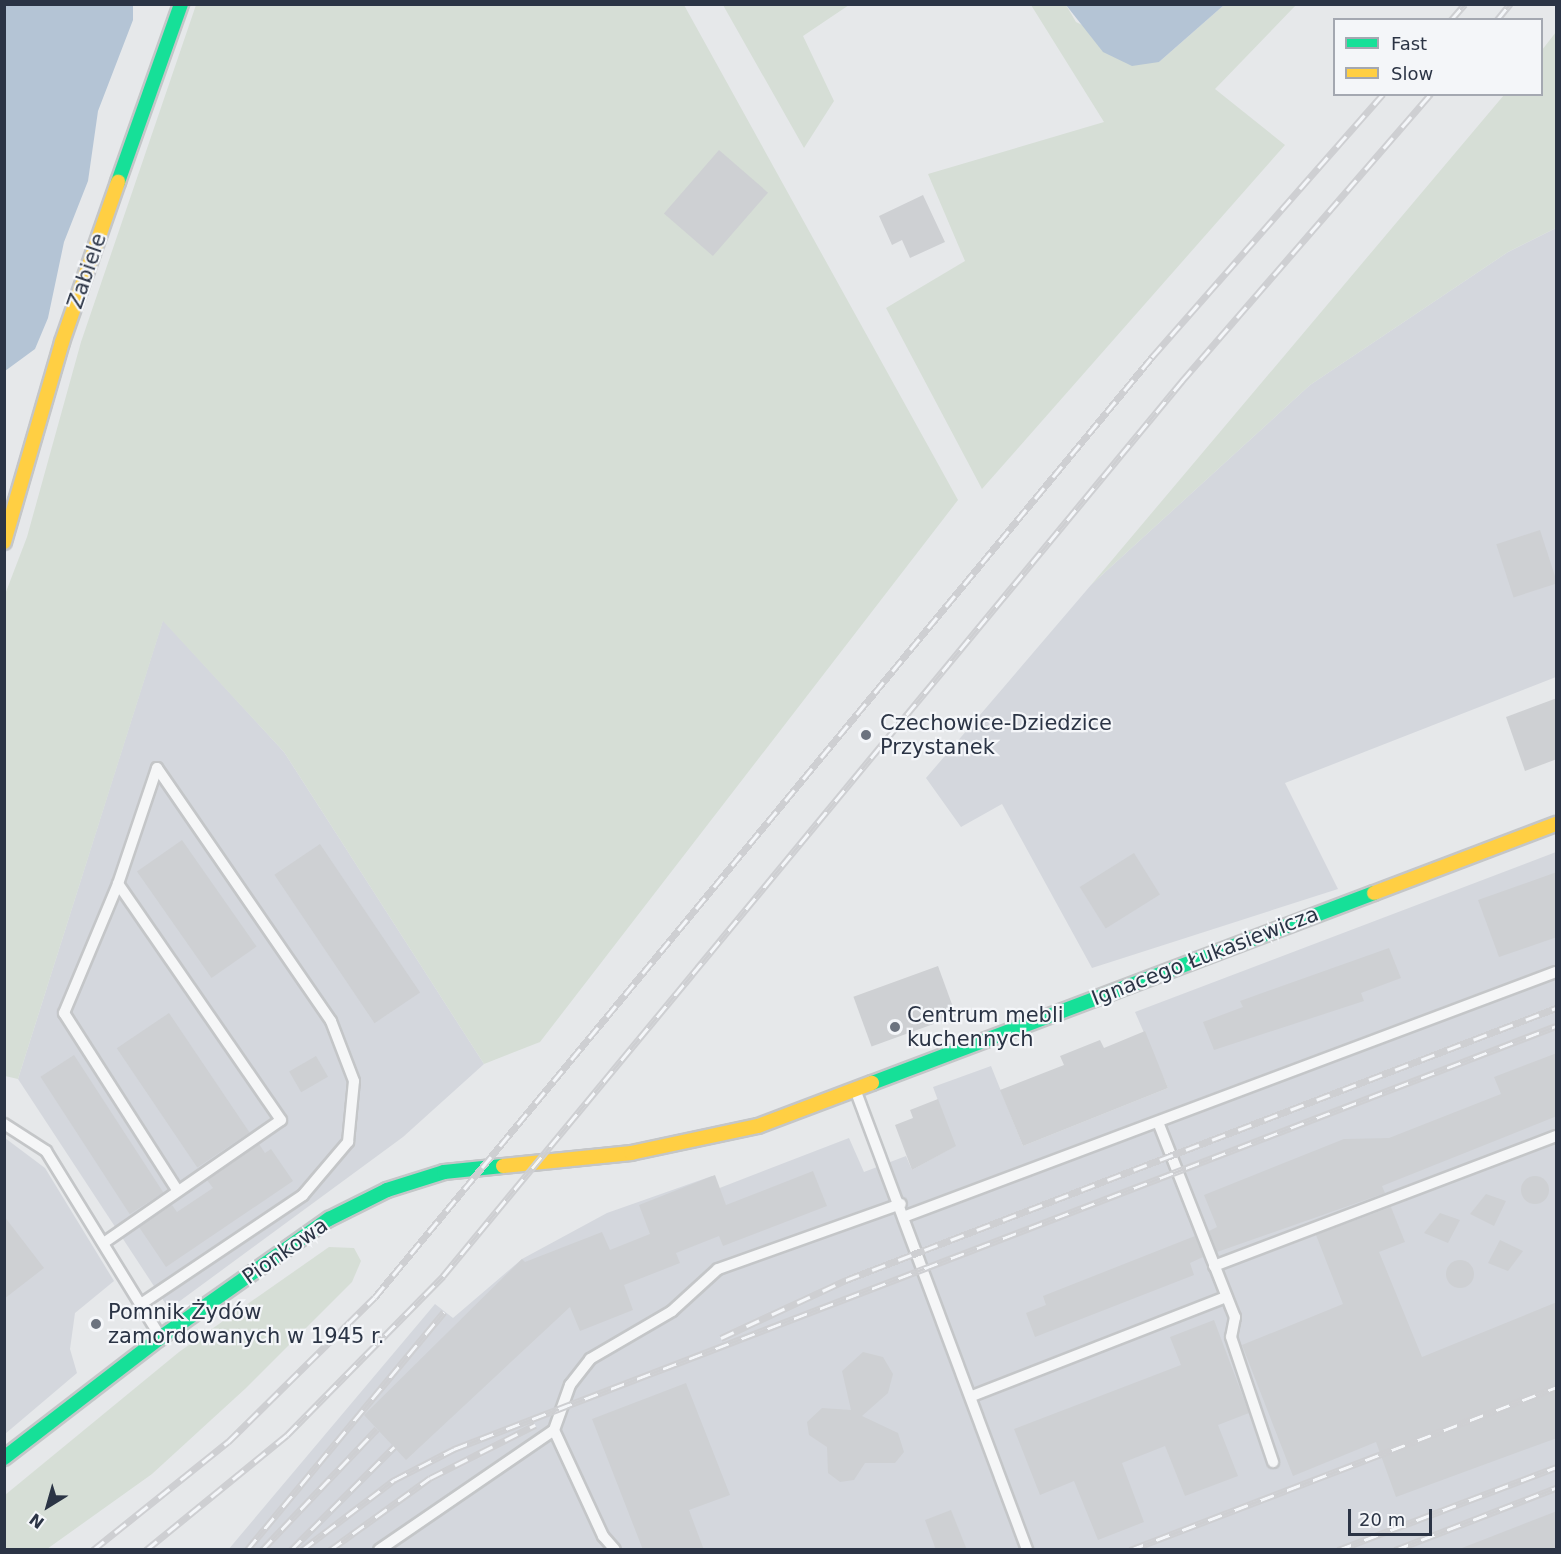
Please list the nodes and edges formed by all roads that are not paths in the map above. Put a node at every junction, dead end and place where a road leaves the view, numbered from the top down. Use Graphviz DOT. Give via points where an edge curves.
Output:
graph roads {
  1 [pos="181,4"];
  2 [pos="4,542"];
  3 [pos="1557,824"];
  4 [pos="118,884"];
  5 [pos="1557,972"];
  6 [pos="855,1091"];
  7 [pos="1158,1122"];
  8 [pos="4,1124"];
  9 [pos="1557,1136"];
  10 [pos="541,1161"];
  11 [pos="178,1191"];
  12 [pos="901,1204"];
  13 [pos="906,1216"];
  14 [pos="105,1242"];
  15 [pos="1214,1266"];
  16 [pos="1226,1297"];
  17 [pos="141,1304"];
  18 [pos="160,1338"];
  19 [pos="972,1396"];
  20 [pos="554,1430"];
  21 [pos="4,1458"];
  22 [pos="1273,1462"];
  23 [pos="379,1550"];
  24 [pos="615,1550"];
  25 [pos="1027,1550"];
  1 -- 2 [label="street, Zabiele" via="62,342"];
  3 -- 6 [label="street, Ignacego Łukasiewicza"];
  4 -- 11 [label="lane" via="64,1013"];
  4 -- 11 [label="lane" via="281,1120"];
  4 -- 17 [label="lane" via="157,768 331,1021 354,1081 348,1142 303,1195"];
  5 -- 7 [label="lane"];
  6 -- 10 [label="street, Ignacego Łukasiewicza" via="758,1126 631,1154"];
  6 -- 12 [label="lane"];
  7 -- 13 [label="lane"];
  7 -- 15 [label="lane"];
  8 -- 14 [label="lane" via="46,1151"];
  9 -- 15 [label="lane"];
  10 -- 18 [label="street, Pionkowa" via="444,1172 387,1190 329,1219"];
  11 -- 14 [label="lane"];
  12 -- 13 [label="lane"];
  12 -- 20 [label="lane" via="718,1269 672,1311 590,1359 570,1385"];
  13 -- 19 [label="lane"];
  14 -- 17 [label="lane"];
  15 -- 16 [label="lane"];
  16 -- 19 [label="lane"];
  16 -- 22 [label="lane" via="1235,1317 1231,1337"];
  17 -- 18 [label="lane"];
  18 -- 21 [label="street, Pionkowa"];
  19 -- 25 [label="lane"];
  20 -- 23 [label="lane"];
  20 -- 24 [label="lane" via="603,1536"];
}
